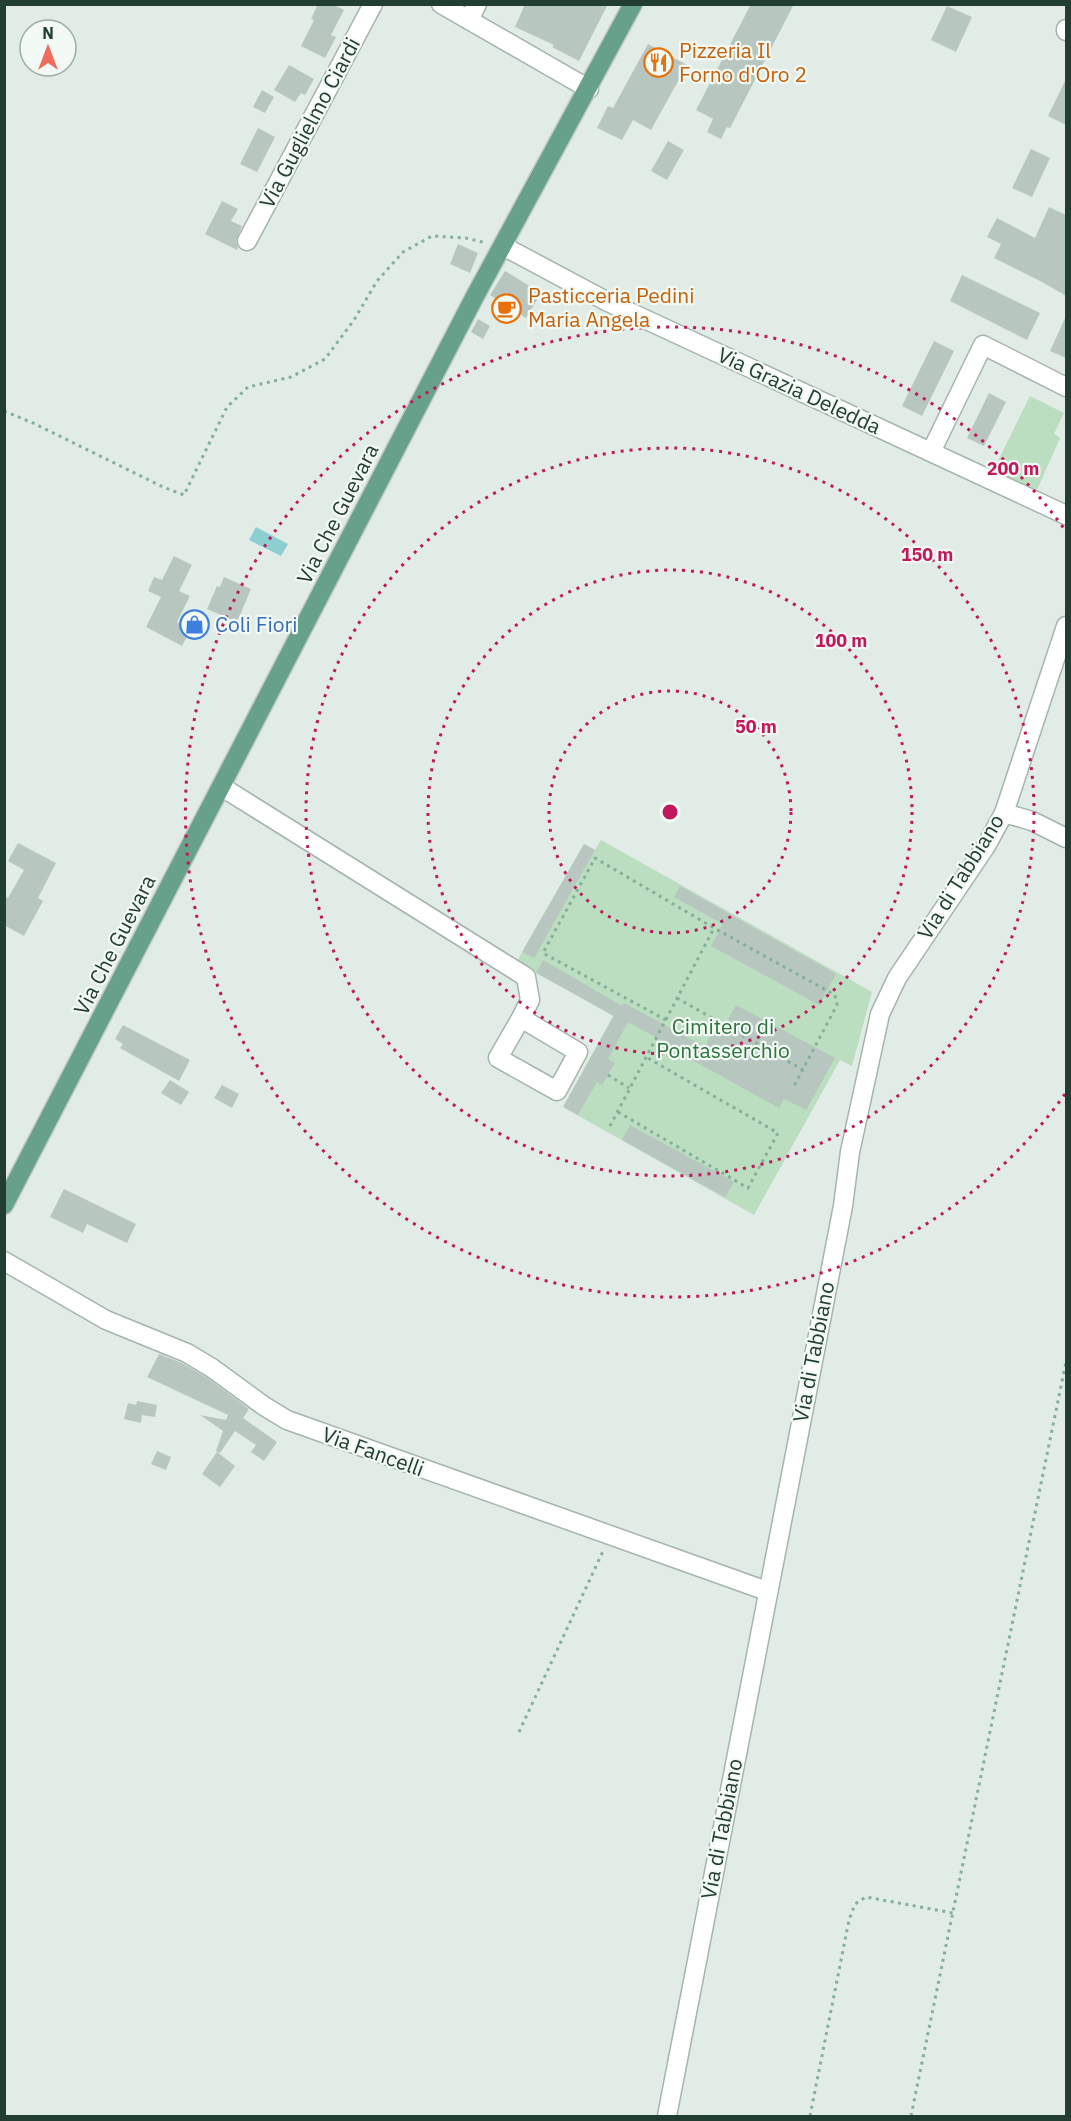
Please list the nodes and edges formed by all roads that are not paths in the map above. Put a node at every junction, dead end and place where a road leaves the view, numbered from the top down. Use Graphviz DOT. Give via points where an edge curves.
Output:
graph roads {
  1 [pos="373,4"];
  2 [pos="441,4"];
  3 [pos="633,4"];
  4 [pos="473,12"];
  5 [pos="589,88"];
  6 [pos="247,241"];
  7 [pos="502,246"];
  8 [pos="1066,387"];
  9 [pos="931,453"];
  10 [pos="1066,515"];
  11 [pos="1066,626"];
  12 [pos="222,787"];
  13 [pos="1004,813"];
  14 [pos="1066,838"];
  15 [pos="521,1018"];
  16 [pos="4,1205"];
  17 [pos="4,1261"];
  18 [pos="767,1592"];
  19 [pos="666,2116"];
  1 -- 6 [label="street, Via Guglielmo Ciardi"];
  2 -- 4 [label="street"];
  3 -- 5 [label="main road, Via Che Guevara"];
  4 -- 5 [label="street"];
  5 -- 7 [label="main road, Via Che Guevara"];
  7 -- 9 [label="street, Via Grazia Deledda" via="606,301"];
  7 -- 12 [label="main road, Via Che Guevara"];
  8 -- 9 [label="street" via="983,345"];
  9 -- 10 [label="street, Via Grazia Deledda"];
  11 -- 13 [label="street, Via di Tabbiano"];
  12 -- 15 [label="street" via="526,977 530,1000"];
  12 -- 16 [label="main road, Via Che Guevara"];
  13 -- 14 [label="street" via="1032,821"];
  13 -- 18 [label="street, Via di Tabbiano" via="897,978 880,1014"];
  17 -- 18 [label="street, Via Fancelli" via="106,1320 188,1353 287,1420"];
  18 -- 19 [label="street, Via di Tabbiano"];
}
